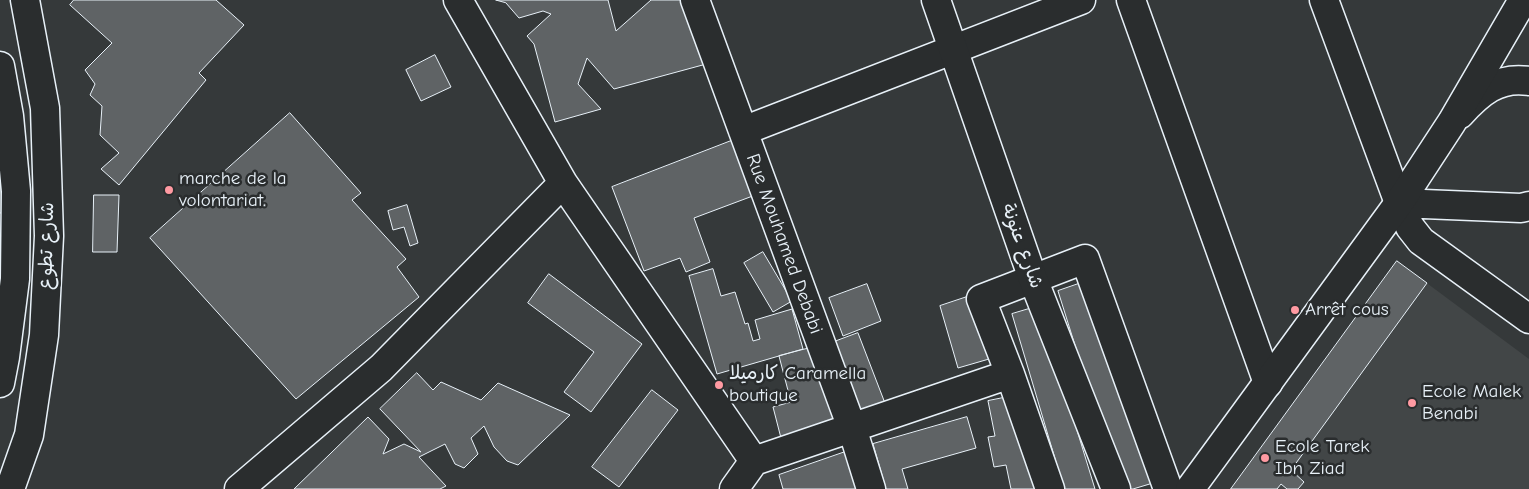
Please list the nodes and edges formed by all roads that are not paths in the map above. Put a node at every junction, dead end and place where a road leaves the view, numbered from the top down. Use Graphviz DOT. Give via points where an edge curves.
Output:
graph roads {
  1 [pos="25,0"];
  2 [pos="458,0"];
  3 [pos="695,0"];
  4 [pos="936,0"];
  5 [pos="1081,0"];
  6 [pos="1132,0"];
  7 [pos="1324,0"];
  8 [pos="1523,0"];
  9 [pos="954,50"];
  10 [pos="0,66"];
  11 [pos="1529,81"];
  12 [pos="1452,122"];
  13 [pos="743,131"];
  14 [pos="563,184"];
  15 [pos="1399,203"];
  16 [pos="1526,208"];
  17 [pos="1033,279"];
  18 [pos="6,303"];
  19 [pos="1529,319"];
  20 [pos="1010,374"];
  21 [pos="0,383"];
  22 [pos="1268,383"];
  23 [pos="852,428"];
  24 [pos="754,461"];
  25 [pos="10,489"];
  26 [pos="239,489"];
  27 [pos="734,489"];
  28 [pos="871,489"];
  29 [pos="1050,489"];
  30 [pos="1116,489"];
  31 [pos="1168,489"];
  32 [pos="1190,489"];
  1 -- 25 [label="street, شارع تطوع" via="45,108 49,236 42,353 29,435"];
  2 -- 14 [label="street"];
  3 -- 13 [label="street, Rue Mouhamed Debabi"];
  4 -- 9 [label="street, شارع عنونة"];
  5 -- 9 [label="street"];
  6 -- 22 [label="street"];
  7 -- 15 [label="street"];
  8 -- 12 [label="street"];
  9 -- 13 [label="street"];
  9 -- 17 [label="street, شارع عنونة"];
  10 -- 18 [label="street" via="9,116 16,190 15,279"];
  11 -- 12 [label="street" via="1494,85 1478,95"];
  12 -- 15 [label="street"];
  13 -- 23 [label="street, Rue Mouhamed Debabi"];
  14 -- 24 [label="street"];
  14 -- 26 [label="street" via="381,368"];
  15 -- 16 [label="street"];
  15 -- 19 [label="street" via="1410,227 1421,241"];
  15 -- 22 [label="street"];
  17 -- 20 [label="street" via="981,298"];
  17 -- 30 [label="street, شارع عنونة"];
  17 -- 31 [label="street" via="1085,260"];
  18 -- 21 [label="street" via="5,357"];
  20 -- 23 [label="street"];
  20 -- 29 [label="street"];
  22 -- 32 [label="street"];
  23 -- 24 [label="street"];
  23 -- 28 [label="street, Rue Mouhamed Debabi"];
  24 -- 27 [label="street"];
}
